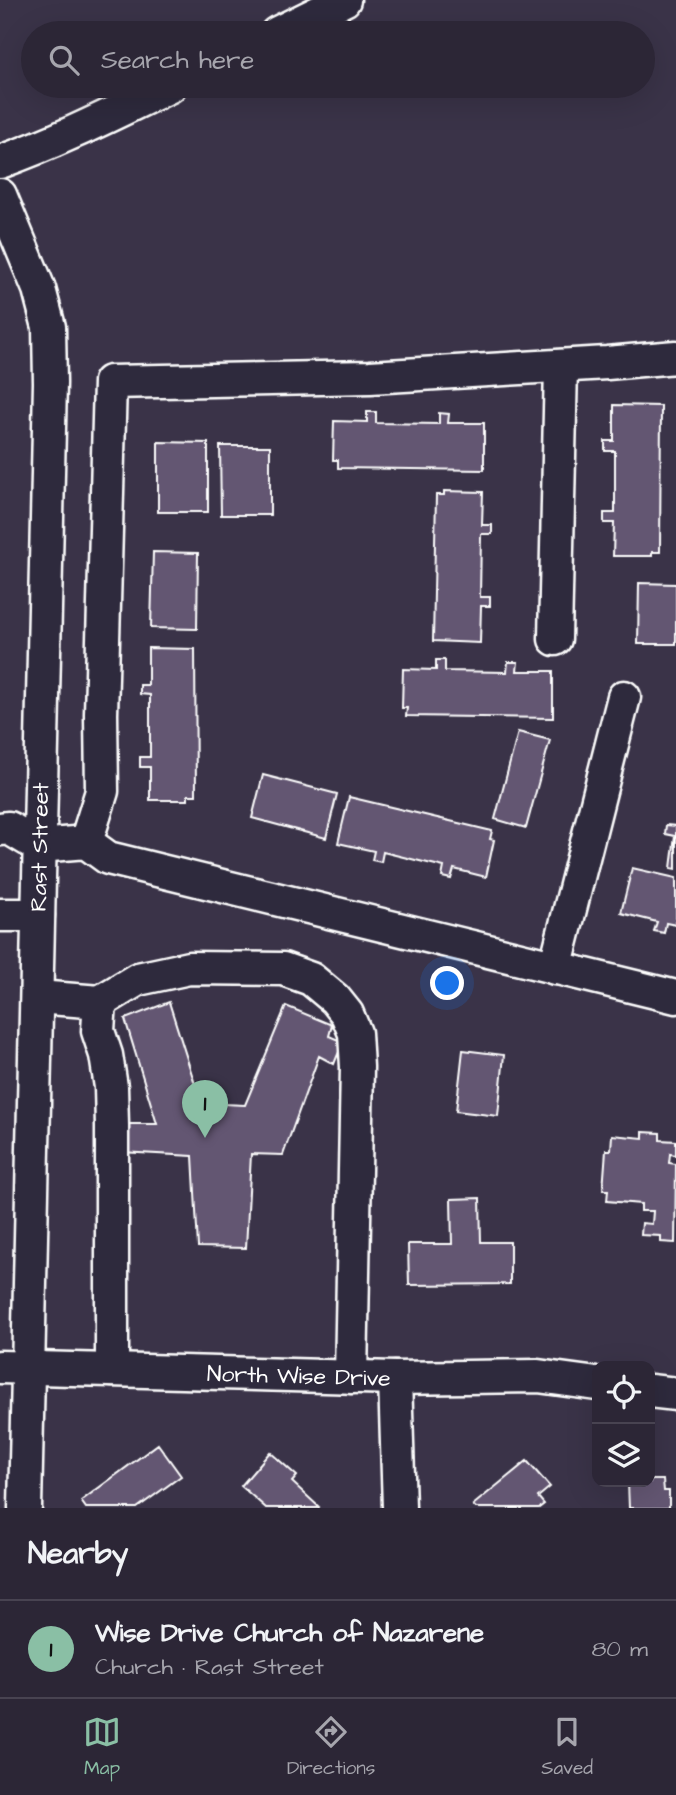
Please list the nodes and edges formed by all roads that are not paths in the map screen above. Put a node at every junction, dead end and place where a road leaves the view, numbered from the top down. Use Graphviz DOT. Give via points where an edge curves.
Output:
graph roads {
  1 [pos="344,0"];
  2 [pos="301,21"];
  3 [pos="145,98"];
  4 [pos="0,162"];
  5 [pos="0,195"];
  6 [pos="676,357"];
  7 [pos="561,366"];
  8 [pos="555,639"];
  9 [pos="624,697"];
  10 [pos="0,829"];
  11 [pos="86,842"];
  12 [pos="39,846"];
  13 [pos="0,915"];
  14 [pos="38,915"];
  15 [pos="555,968"];
  16 [pos="37,997"];
  17 [pos="676,997"];
  18 [pos="100,1002"];
  19 [pos="14,1368"];
  20 [pos="112,1370"];
  21 [pos="351,1377"];
  22 [pos="395,1378"];
  23 [pos="592,1383"];
  24 [pos="655,1392"];
  25 [pos="676,1394"];
  26 [pos="24,1508"];
  27 [pos="399,1508"];
  1 -- 2 [label="street"];
  3 -- 4 [label="street"];
  5 -- 12 [label="street, Rast Street" via="39,289 49,327"];
  6 -- 7 [label="street"];
  7 -- 8 [label="street"];
  7 -- 11 [label="street" via="370,377 110,382 102,791"];
  9 -- 15 [label="street"];
  10 -- 12 [label="street" via="9,828"];
  11 -- 12 [label="street"];
  11 -- 15 [label="street" via="108,859"];
  12 -- 14 [label="street, Rast Street"];
  13 -- 14 [label="street"];
  14 -- 16 [label="street, Rast Street"];
  15 -- 17 [label="street"];
  16 -- 18 [label="street"];
  16 -- 19 [label="street, Rast Street"];
  18 -- 20 [label="street" via="98,1031 106,1055 112,1113"];
  18 -- 21 [label="street" via="138,979 189,968 283,969 311,979 347,1014 355,1032 357,1067"];
  19 -- 20 [label="street, North Wise Drive"];
  19 -- 26 [label="street, Rast Street"];
  20 -- 21 [label="street, North Wise Drive"];
  21 -- 22 [label="street, North Wise Drive"];
  22 -- 23 [label="street, North Wise Drive" via="538,1376"];
  22 -- 27 [label="street"];
  24 -- 25 [label="street"];
}
